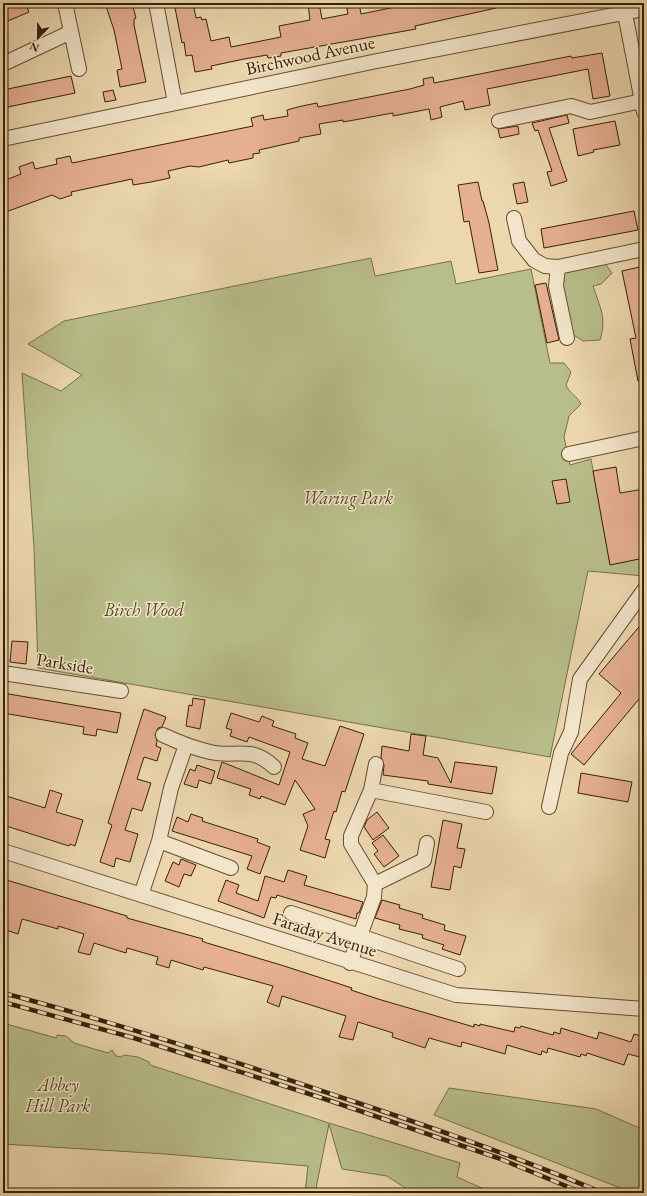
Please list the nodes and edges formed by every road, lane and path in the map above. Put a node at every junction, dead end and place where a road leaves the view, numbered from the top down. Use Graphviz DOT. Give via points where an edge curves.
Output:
graph roads {
  1 [pos="65,3"];
  2 [pos="156,3"];
  3 [pos="624,8"];
  4 [pos="644,9"];
  5 [pos="71,32"];
  6 [pos="3,64"];
  7 [pos="79,69"];
  8 [pos="175,103"];
  9 [pos="643,107"];
  10 [pos="499,121"];
  11 [pos="3,139"];
  12 [pos="514,218"];
  13 [pos="644,249"];
  14 [pos="558,267"];
  15 [pos="567,338"];
  16 [pos="644,438"];
  17 [pos="569,454"];
  18 [pos="644,590"];
  19 [pos="3,673"];
  20 [pos="121,691"];
  21 [pos="163,736"];
  22 [pos="186,745"];
  23 [pos="376,764"];
  24 [pos="274,767"];
  25 [pos="370,790"];
  26 [pos="549,807"];
  27 [pos="486,812"];
  28 [pos="159,842"];
  29 [pos="427,843"];
  30 [pos="3,851"];
  31 [pos="230,868"];
  32 [pos="376,884"];
  33 [pos="141,895"];
  34 [pos="291,913"];
  35 [pos="359,936"];
  36 [pos="350,963"];
  37 [pos="458,969"];
  38 [pos="644,1009"];
  1 -- 5 [label="street"];
  2 -- 8 [label="street"];
  3 -- 4 [label="street, Birchwood Avenue"];
  3 -- 8 [label="street, Birchwood Avenue"];
  3 -- 9 [label="street"];
  5 -- 6 [label="street"];
  5 -- 7 [label="street"];
  8 -- 11 [label="street, Birchwood Avenue"];
  9 -- 10 [label="street" via="590,112 571,106"];
  12 -- 14 [label="street" via="519,241 534,260 545,266"];
  13 -- 14 [label="street"];
  14 -- 15 [label="street" via="556,286"];
  16 -- 17 [label="street"];
  18 -- 26 [label="street" via="580,679 571,732 561,752"];
  19 -- 20 [label="street, Parkside"];
  21 -- 22 [label="street"];
  22 -- 24 [label="street" via="228,754 251,752 265,758"];
  22 -- 28 [label="street" via="171,788"];
  23 -- 25 [label="street"];
  25 -- 27 [label="street"];
  25 -- 32 [label="street" via="350,836 351,844"];
  28 -- 31 [label="street"];
  28 -- 33 [label="street"];
  29 -- 32 [label="street" via="424,860"];
  30 -- 33 [label="street, Faraday Avenue"];
  32 -- 35 [label="street" via="374,897"];
  33 -- 36 [label="street, Faraday Avenue"];
  34 -- 35 [label="street"];
  35 -- 36 [label="street"];
  35 -- 37 [label="street"];
  36 -- 38 [label="street, Faraday Avenue" via="456,995"];
}
